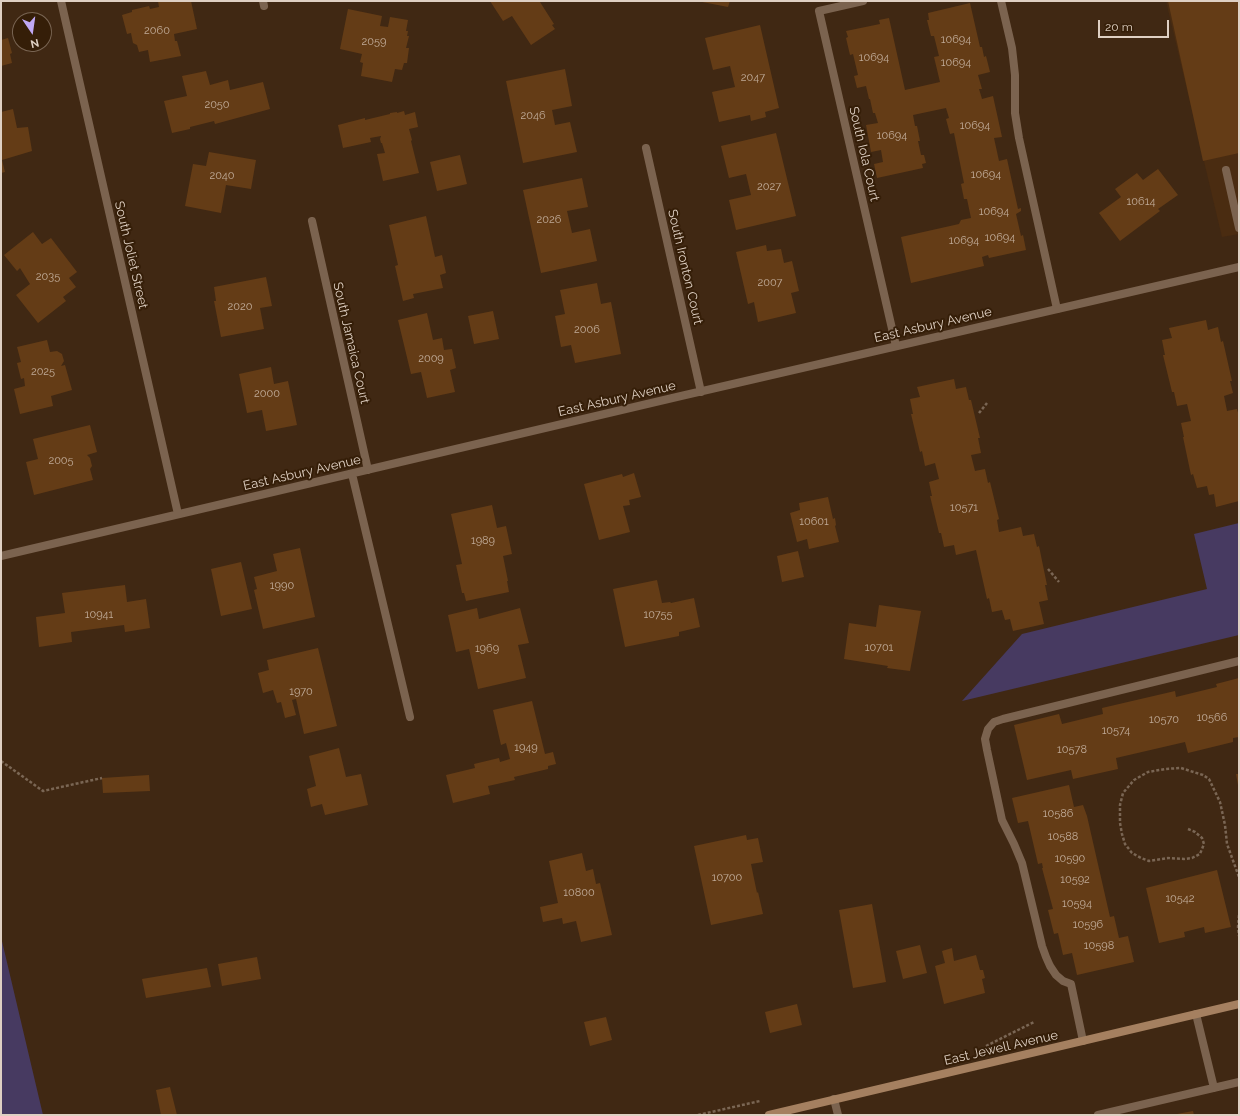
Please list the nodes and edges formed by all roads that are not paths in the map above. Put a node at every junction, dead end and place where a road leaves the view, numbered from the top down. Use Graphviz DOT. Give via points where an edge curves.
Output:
graph roads {
  1 [pos="61,1"];
  2 [pos="863,1"];
  3 [pos="1001,1"];
  4 [pos="646,148"];
  5 [pos="1226,170"];
  6 [pos="312,221"];
  7 [pos="1239,228"];
  8 [pos="1239,267"];
  9 [pos="1057,309"];
  10 [pos="896,346"];
  11 [pos="701,392"];
  12 [pos="368,470"];
  13 [pos="352,474"];
  14 [pos="178,514"];
  15 [pos="1,556"];
  16 [pos="1239,662"];
  17 [pos="410,717"];
  18 [pos="1239,1004"];
  19 [pos="1196,1014"];
  20 [pos="1083,1041"];
  21 [pos="1239,1082"];
  22 [pos="1214,1088"];
  23 [pos="834,1099"];
  24 [pos="769,1115"];
  25 [pos="838,1115"];
  26 [pos="1098,1115"];
  1 -- 14 [label="street, South Joliet Street"];
  2 -- 10 [label="street, South Iola Court" via="819,11"];
  3 -- 9 [label="street" via="1012,48 1015,113 1019,138"];
  4 -- 11 [label="street, South Ironton Court"];
  5 -- 7 [label="street"];
  6 -- 12 [label="street, South Jamaica Court"];
  8 -- 9 [label="street, East Asbury Avenue"];
  9 -- 10 [label="street, East Asbury Avenue"];
  10 -- 11 [label="street, East Asbury Avenue"];
  11 -- 12 [label="street, East Asbury Avenue"];
  12 -- 13 [label="street, East Asbury Avenue"];
  13 -- 14 [label="street, East Asbury Avenue"];
  13 -- 17 [label="street"];
  14 -- 15 [label="street, East Asbury Avenue"];
  16 -- 20 [label="street" via="1003,719 994,722 988,729 985,739 1002,820 1022,863 1046,957 1056,974 1070,984"];
  18 -- 19 [label="street, East Jewell Avenue"];
  19 -- 20 [label="street, East Jewell Avenue"];
  19 -- 22 [label="street"];
  20 -- 23 [label="street, East Jewell Avenue"];
  21 -- 22 [label="street"];
  22 -- 26 [label="street"];
  23 -- 24 [label="street, East Jewell Avenue"];
  23 -- 25 [label="street"];
}
